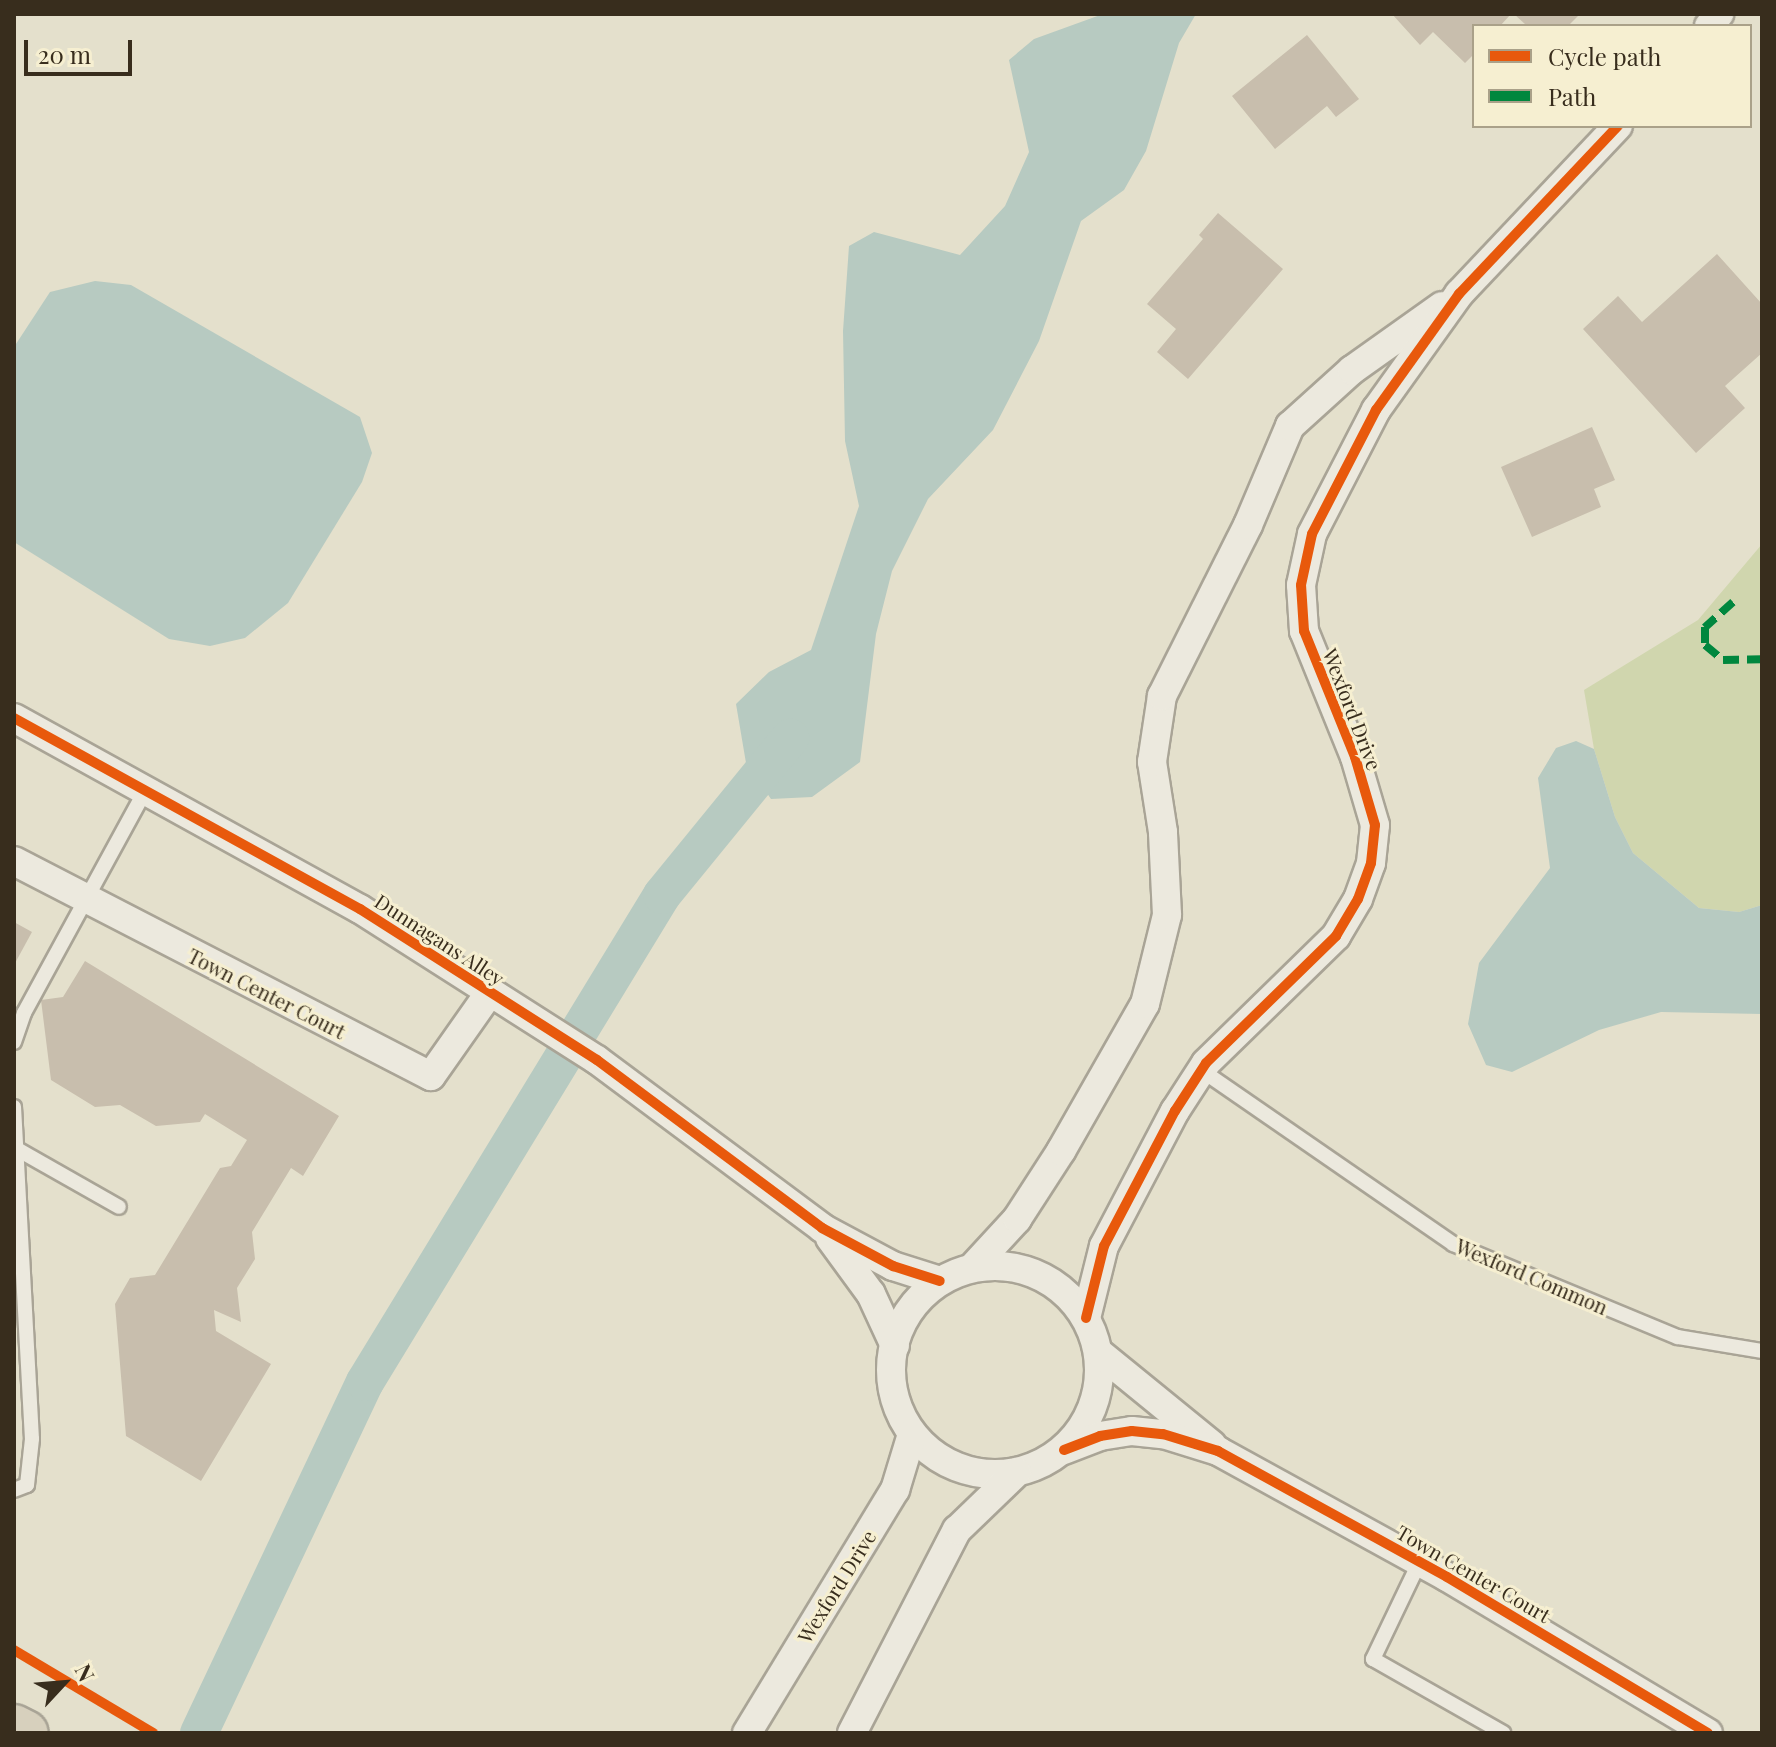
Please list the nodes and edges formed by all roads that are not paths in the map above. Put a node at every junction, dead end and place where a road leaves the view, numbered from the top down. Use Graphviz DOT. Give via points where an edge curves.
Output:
graph roads {
  1 [pos="1616,128"];
  2 [pos="1459,294"];
  3 [pos="14,718"];
  4 [pos="145,791"];
  5 [pos="14,861"];
  6 [pos="84,901"];
  7 [pos="490,992"];
  8 [pos="14,1042"];
  9 [pos="1204,1072"];
  10 [pos="14,1107"];
  11 [pos="17,1149"];
  12 [pos="119,1207"];
  13 [pos="822,1228"];
  14 [pos="972,1268"];
  15 [pos="940,1281"];
  16 [pos="1086,1318"];
  17 [pos="895,1346"];
  18 [pos="1762,1351"];
  19 [pos="1098,1352"];
  20 [pos="912,1434"];
  21 [pos="1064,1450"];
  22 [pos="1218,1451"];
  23 [pos="1017,1472"];
  24 [pos="14,1490"];
  25 [pos="1420,1561"];
  26 [pos="14,1727"];
  27 [pos="26,1733"];
  28 [pos="747,1733"];
  29 [pos="852,1733"];
  30 [pos="1503,1733"];
  31 [pos="1708,1733"];
  1 -- 2 [label="street, Wexford Drive"];
  2 -- 9 [label="street, Wexford Drive" via="1376,410 1330,493 1312,534 1301,585 1304,631 1355,757 1375,825 1371,863 1336,936 1206,1063"];
  2 -- 14 [label="street, Wexford Drive" via="1352,370 1290,426 1248,525 1162,696 1152,762 1163,832 1167,915 1145,1004 1017,1219"];
  3 -- 4 [label="street, Dunnagans Alley"];
  4 -- 6 [label="lane"];
  4 -- 7 [label="street, Dunnagans Alley" via="360,909"];
  5 -- 6 [label="street, Town Center Court"];
  6 -- 7 [label="street, Town Center Court" via="431,1076"];
  6 -- 8 [label="lane"];
  7 -- 13 [label="street, Dunnagans Alley" via="597,1060"];
  9 -- 16 [label="street, Wexford Drive" via="1175,1111 1104,1246"];
  9 -- 18 [label="lane, Wexford Common" via="1453,1244 1678,1337"];
  10 -- 11 [label="lane"];
  11 -- 12 [label="lane"];
  11 -- 24 [label="lane" via="32,1439 27,1485"];
  13 -- 15 [label="street" via="893,1266"];
  13 -- 17 [label="street" via="871,1294"];
  14 -- 15 [label="street, Wexford Drive"];
  14 -- 16 [label="street, Wexford Drive" via="1005,1266 1037,1274 1065,1292"];
  15 -- 17 [label="street, Wexford Drive" via="914,1304"];
  16 -- 19 [label="street, Wexford Drive"];
  17 -- 20 [label="street, Wexford Drive" via="891,1369 896,1403"];
  19 -- 21 [label="street, Wexford Drive" via="1095,1400 1087,1422"];
  19 -- 22 [label="street"];
  20 -- 23 [label="street, Wexford Drive" via="936,1457 965,1471 998,1476"];
  20 -- 28 [label="street, Wexford Drive" via="895,1490"];
  21 -- 22 [label="street" via="1132,1431 1163,1434"];
  21 -- 23 [label="street, Wexford Drive" via="1033,1469"];
  22 -- 25 [label="street, Town Center Court"];
  23 -- 29 [label="street, Wexford Drive" via="957,1530"];
  25 -- 30 [label="lane" via="1373,1659"];
  25 -- 31 [label="street, Town Center Court"];
  26 -- 27 [label="highway"];
}
